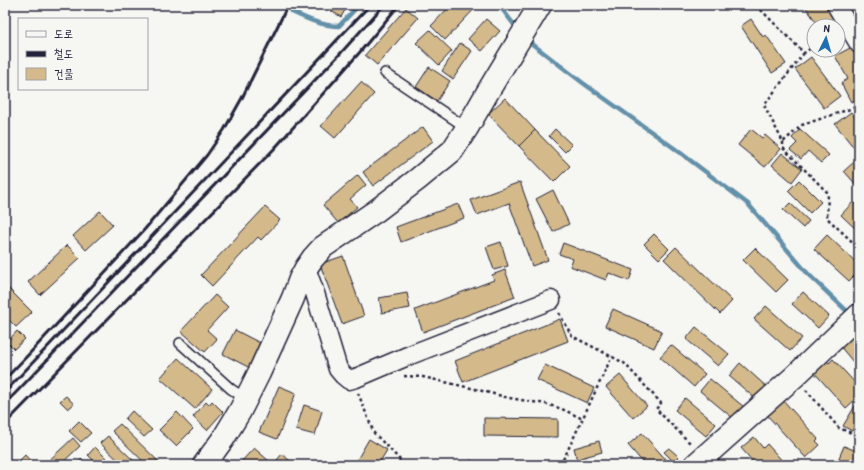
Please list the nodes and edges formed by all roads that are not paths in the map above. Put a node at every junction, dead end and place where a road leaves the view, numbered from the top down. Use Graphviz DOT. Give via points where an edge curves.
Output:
graph roads {
  1 [pos="540,5"];
  2 [pos="836,5"];
  3 [pos="859,44"];
  4 [pos="385,73"];
  5 [pos="467,128"];
  6 [pos="306,268"];
  7 [pos="551,300"];
  8 [pos="859,315"];
  9 [pos="180,343"];
  10 [pos="246,399"];
  11 [pos="700,461"];
  12 [pos="204,465"];
  1 -- 5 [label="street"];
  2 -- 3 [label="street"];
  4 -- 5 [label="lane"];
  5 -- 6 [label="street" via="452,151 436,165 324,247"];
  6 -- 7 [label="street" via="338,369 349,380"];
  6 -- 10 [label="street"];
  8 -- 11 [label="street"];
  9 -- 10 [label="lane" via="231,389"];
  10 -- 12 [label="street"];
}
